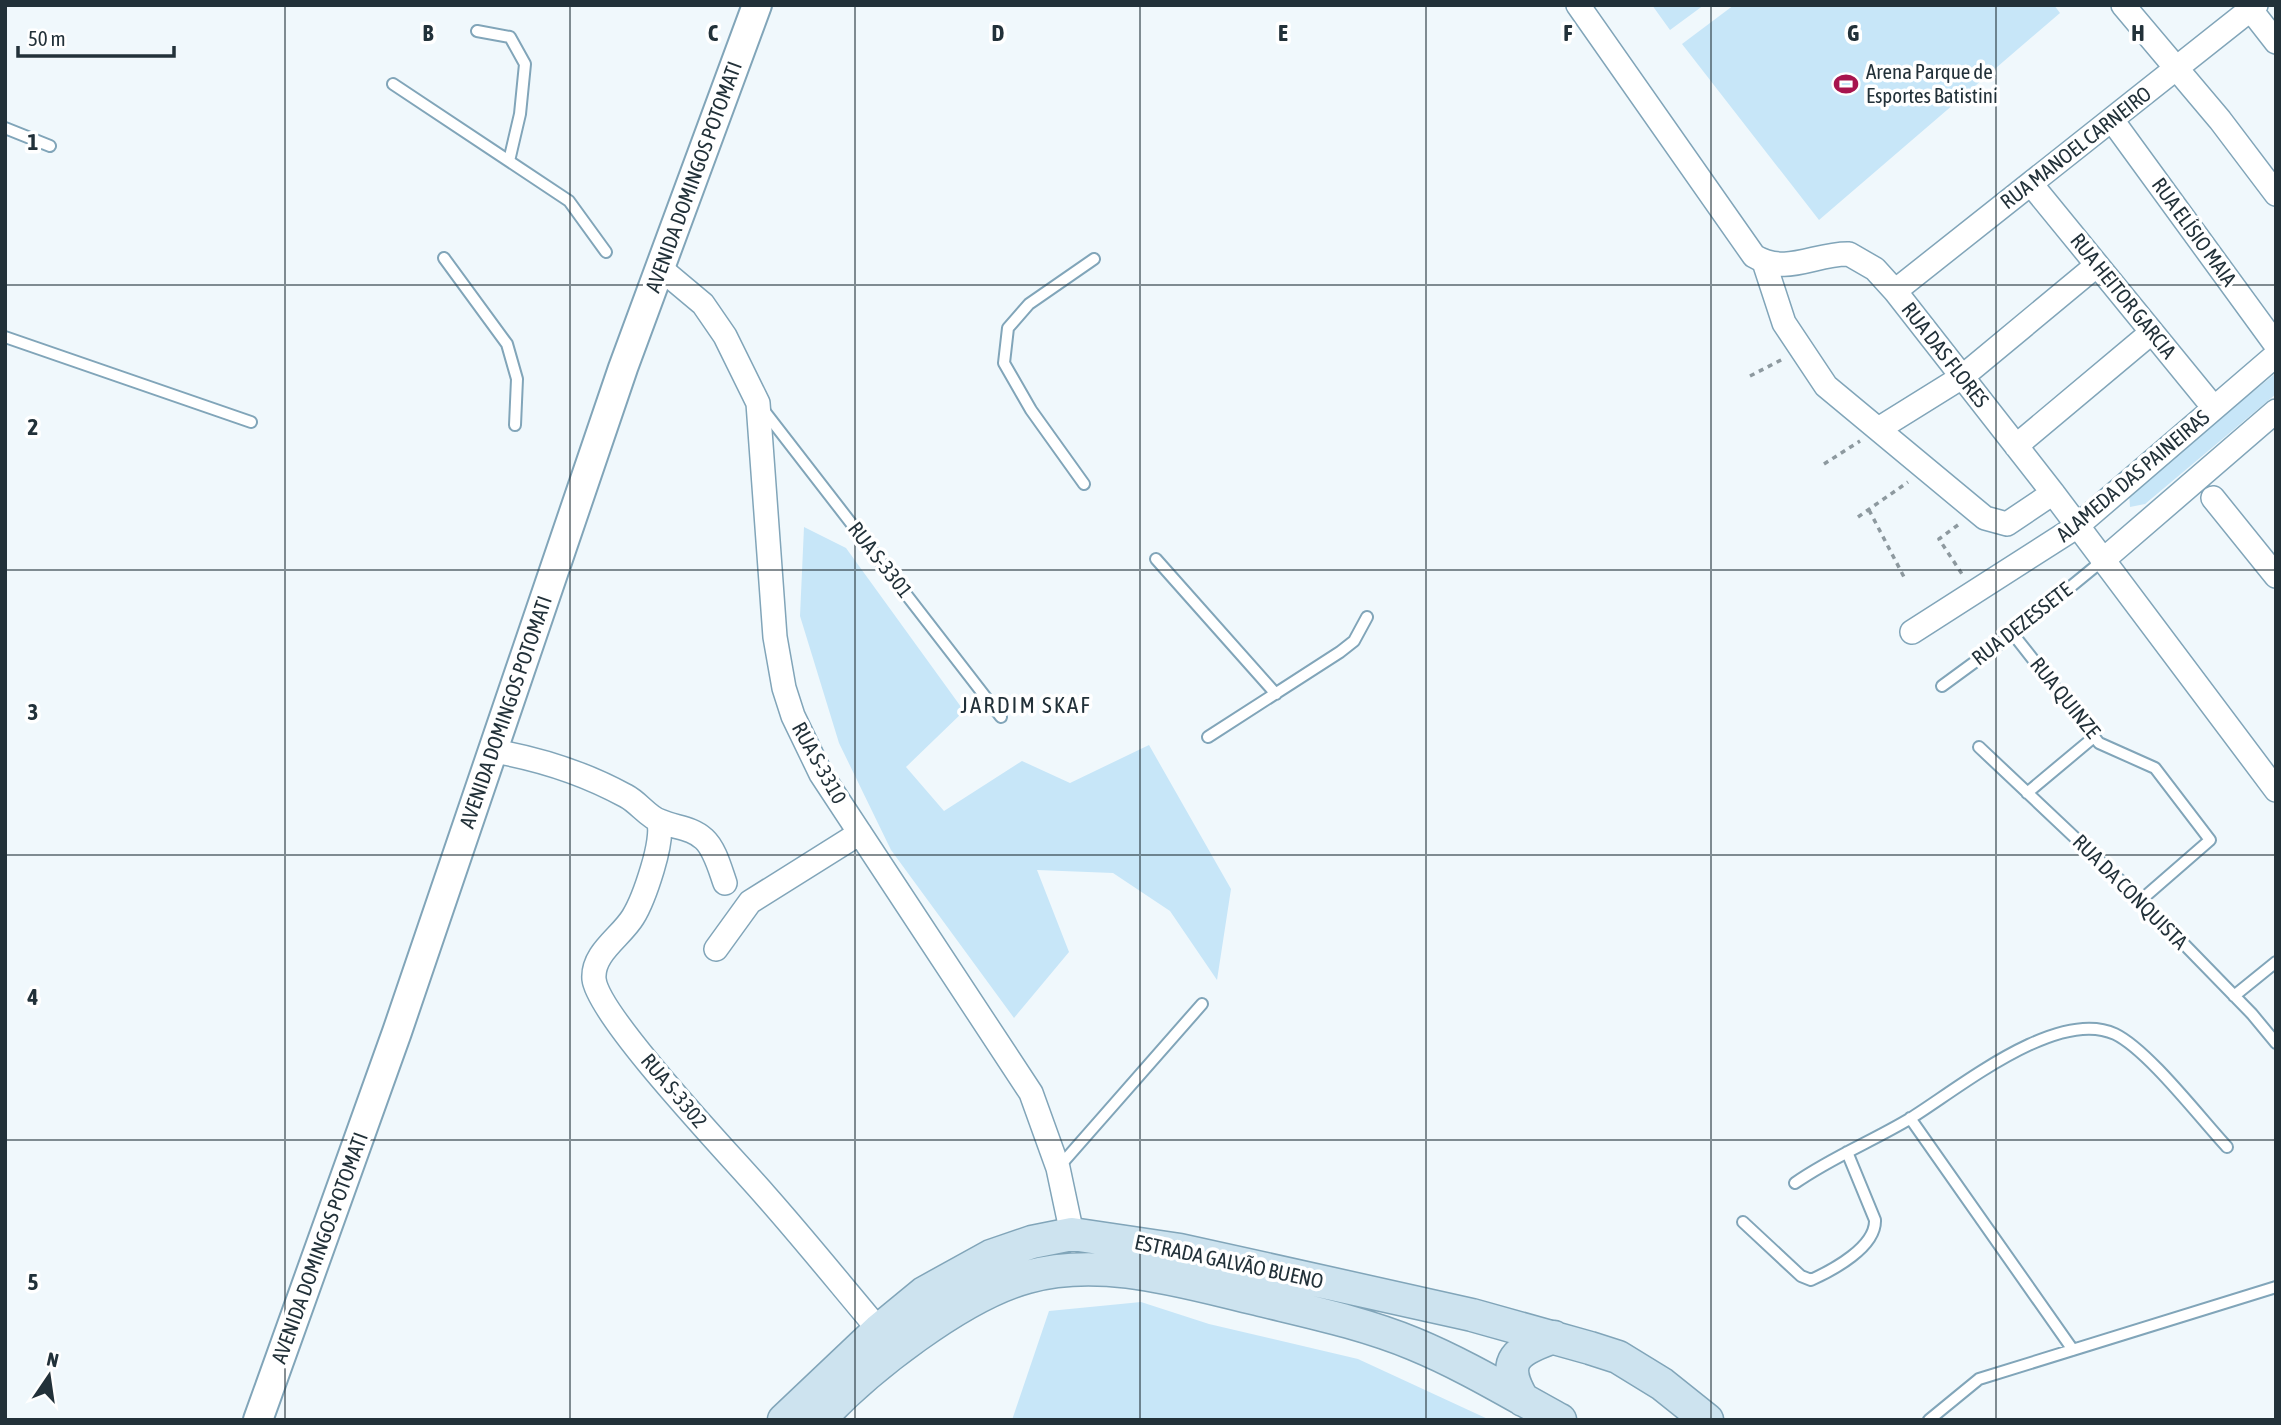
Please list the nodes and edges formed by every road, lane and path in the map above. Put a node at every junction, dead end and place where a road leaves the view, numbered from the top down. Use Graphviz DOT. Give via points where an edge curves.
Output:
graph roads {
  1 [pos="757,5"];
  2 [pos="1578,5"];
  3 [pos="2123,5"];
  4 [pos="2241,10"];
  5 [pos="477,31"];
  6 [pos="2276,42"];
  7 [pos="2177,68"];
  8 [pos="393,84"];
  9 [pos="2112,120"];
  10 [pos="5,128"];
  11 [pos="51,146"];
  12 [pos="509,161"];
  13 [pos="2031,184"];
  14 [pos="2276,194"];
  15 [pos="606,252"];
  16 [pos="444,258"];
  17 [pos="1094,259"];
  18 [pos="1764,262"];
  19 [pos="2097,265"];
  20 [pos="660,268"];
  21 [pos="1895,291"];
  22 [pos="2152,332"];
  23 [pos="5,337"];
  24 [pos="2276,345"];
  25 [pos="1801,351"];
  26 [pos="2276,355"];
  27 [pos="1750,376"];
  28 [pos="1962,377"];
  29 [pos="758,403"];
  30 [pos="2214,408"];
  31 [pos="2273,419"];
  32 [pos="251,422"];
  33 [pos="515,425"];
  34 [pos="1880,428"];
  35 [pos="2016,446"];
  36 [pos="1824,464"];
  37 [pos="1927,468"];
  38 [pos="1084,484"];
  39 [pos="2053,494"];
  40 [pos="2213,498"];
  41 [pos="1868,510"];
  42 [pos="1977,510"];
  43 [pos="1858,517"];
  44 [pos="2076,527"];
  45 [pos="1156,559"];
  46 [pos="2102,561"];
  47 [pos="2276,576"];
  48 [pos="1904,577"];
  49 [pos="1974,592"];
  50 [pos="1367,617"];
  51 [pos="1912,632"];
  52 [pos="2013,634"];
  53 [pos="1942,686"];
  54 [pos="1276,694"];
  55 [pos="1001,717"];
  56 [pos="1208,737"];
  57 [pos="2094,737"];
  58 [pos="1979,747"];
  59 [pos="494,751"];
  60 [pos="2276,790"];
  61 [pos="2027,793"];
  62 [pos="658,821"];
  63 [pos="860,833"];
  64 [pos="725,883"];
  65 [pos="2141,900"];
  66 [pos="716,949"];
  67 [pos="2276,962"];
  68 [pos="2234,996"];
  69 [pos="1202,1004"];
  70 [pos="2276,1043"];
  71 [pos="1910,1118"];
  72 [pos="2227,1147"];
  73 [pos="1847,1152"];
  74 [pos="1058,1168"];
  75 [pos="1795,1183"];
  76 [pos="1743,1222"];
  77 [pos="1072,1234"];
  78 [pos="2276,1287"];
  79 [pos="879,1330"];
  80 [pos="1554,1338"];
  81 [pos="2073,1350"];
  82 [pos="1523,1400"];
  83 [pos="1698,1416"];
  84 [pos="258,1420"];
  85 [pos="784,1420"];
  86 [pos="819,1420"];
  87 [pos="1560,1420"];
  88 [pos="1929,1420"];
  1 -- 20 [label="street, AVENIDA DOMINGOS POTOMATI"];
  2 -- 18 [label="street" via="1746,247"];
  3 -- 7 [label="street"];
  4 -- 6 [label="street"];
  4 -- 7 [label="street, RUA MANOEL CARNEIRO"];
  5 -- 12 [label="lane" via="510,37 525,64"];
  7 -- 9 [label="street, RUA MANOEL CARNEIRO"];
  7 -- 14 [label="street"];
  8 -- 12 [label="lane"];
  9 -- 13 [label="street, RUA MANOEL CARNEIRO"];
  9 -- 24 [label="street, RUA ELÍSIO MAIA"];
  10 -- 11 [label="lane"];
  12 -- 15 [label="lane" via="569,201"];
  13 -- 19 [label="street, RUA HEITOR GARCIA"];
  13 -- 21 [label="street, RUA MANOEL CARNEIRO"];
  16 -- 33 [label="lane" via="507,344 517,379"];
  17 -- 38 [label="lane" via="1029,304 1008,328 1004,363"];
  18 -- 21 [label="street, RUA DAS FLORES" via="1787,266 1849,254 1875,269"];
  18 -- 25 [label="street" via="1777,307"];
  19 -- 22 [label="street, RUA HEITOR GARCIA"];
  19 -- 28 [label="street"];
  20 -- 29 [label="street, RUA S-3310" via="703,304"];
  20 -- 59 [label="street, AVENIDA DOMINGOS POTOMATI"];
  21 -- 28 [label="street, RUA DAS FLORES"];
  22 -- 30 [label="street, RUA HEITOR GARCIA"];
  22 -- 35 [label="street"];
  23 -- 32 [label="lane"];
  25 -- 27 [label="path"];
  25 -- 34 [label="street" via="1826,386"];
  26 -- 30 [label="street, ALAMEDA DAS PAINEIRAS"];
  28 -- 34 [label="street"];
  28 -- 35 [label="street, RUA DAS FLORES"];
  29 -- 55 [label="lane, RUA S-3301"];
  29 -- 63 [label="street, RUA S-3310" via="769,571 784,688 821,774"];
  30 -- 44 [label="street, ALAMEDA DAS PAINEIRAS"];
  31 -- 46 [label="street, ALAMEDA DAS PAINEIRAS"];
  34 -- 36 [label="path"];
  34 -- 37 [label="street"];
  35 -- 39 [label="street, RUA DAS FLORES"];
  37 -- 41 [label="path"];
  37 -- 42 [label="street"];
  39 -- 42 [label="street" via="2007,524 1985,518"];
  39 -- 44 [label="street, RUA DAS FLORES"];
  40 -- 47 [label="street"];
  41 -- 43 [label="path"];
  41 -- 48 [label="path"];
  42 -- 49 [label="path" via="1939,539"];
  44 -- 46 [label="street, RUA DAS FLORES"];
  44 -- 49 [label="street, ALAMEDA DAS PAINEIRAS"];
  45 -- 54 [label="lane"];
  46 -- 52 [label="lane, RUA DEZESSETE"];
  46 -- 60 [label="street, RUA DAS FLORES"];
  49 -- 51 [label="street, ALAMEDA DAS PAINEIRAS"];
  50 -- 54 [label="lane" via="1354,641"];
  52 -- 53 [label="lane, RUA DEZESSETE"];
  52 -- 57 [label="lane, RUA QUINZE"];
  54 -- 56 [label="lane"];
  57 -- 61 [label="lane"];
  57 -- 65 [label="lane, RUA QUINZE" via="2112,751 2155,768 2210,840"];
  58 -- 61 [label="lane, RUA DA CONQUISTA"];
  59 -- 62 [label="street" via="585,776 629,797"];
  59 -- 84 [label="street, AVENIDA DOMINGOS POTOMATI"];
  61 -- 65 [label="lane, RUA DA CONQUISTA"];
  62 -- 64 [label="street" via="680,825 706,841"];
  62 -- 79 [label="street, RUA S-3302" via="660,835 643,896 631,920 599,957 594,970 597,991 664,1082"];
  63 -- 66 [label="street" via="750,902"];
  63 -- 74 [label="street, RUA S-3310" via="1031,1093"];
  65 -- 68 [label="lane, RUA DA CONQUISTA"];
  67 -- 68 [label="lane"];
  68 -- 70 [label="lane, RUA DA CONQUISTA"];
  69 -- 74 [label="lane"];
  71 -- 72 [label="lane" via="1991,1064 2036,1041 2092,1029 2114,1034 2136,1048"];
  71 -- 73 [label="lane"];
  71 -- 81 [label="lane"];
  73 -- 75 [label="lane"];
  73 -- 76 [label="lane" via="1875,1229 1871,1240 1821,1275 1811,1280 1801,1276"];
  74 -- 77 [label="street, RUA S-3310"];
  77 -- 79 [label="main road, ESTRADA GALVÃO BUENO" via="1032,1242 970,1267 924,1293"];
  77 -- 80 [label="main road, ESTRADA GALVÃO BUENO" via="1180,1250 1472,1315"];
  78 -- 81 [label="lane"];
  79 -- 85 [label="main road, ESTRADA GALVÃO BUENO"];
  80 -- 82 [label="main road" via="1515,1357 1512,1373"];
  80 -- 83 [label="main road, ESTRADA GALVÃO BUENO" via="1618,1357 1662,1384"];
  81 -- 88 [label="lane" via="1979,1379"];
  82 -- 86 [label="main road, ESTRADA GALVÃO BUENO" via="1461,1365 1365,1326 1157,1277 1073,1269 1028,1276 941,1317"];
  82 -- 87 [label="main road, ESTRADA GALVÃO BUENO"];
}
